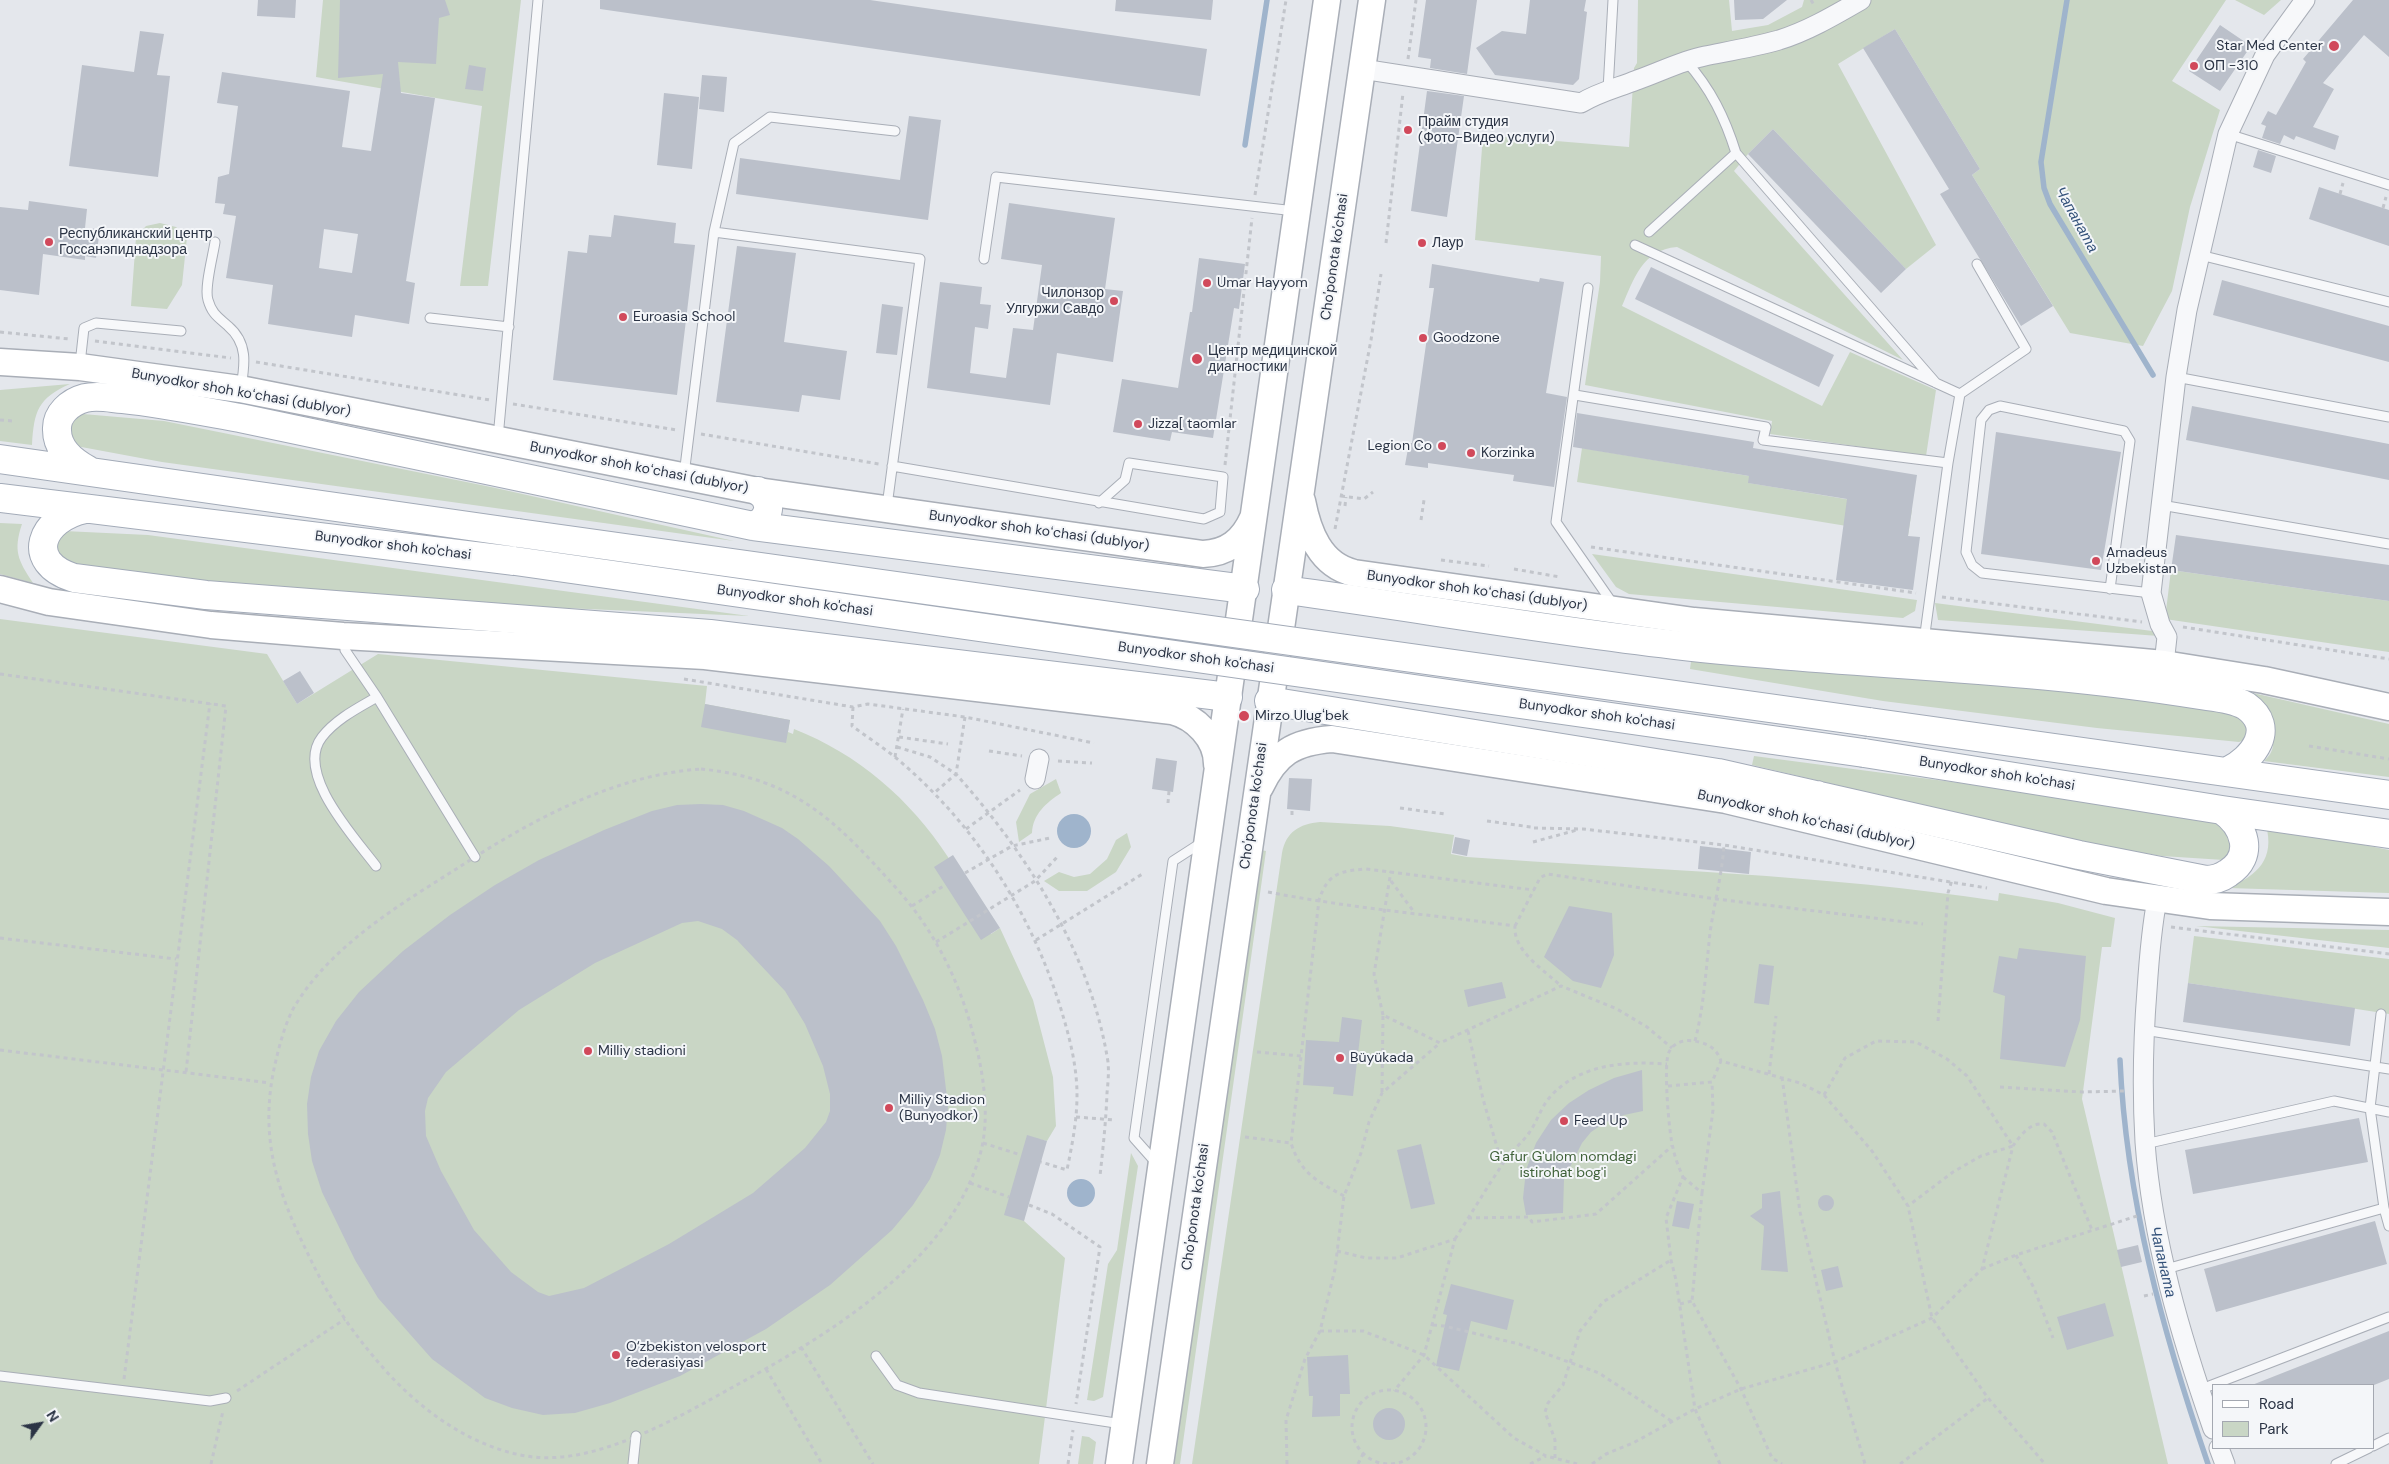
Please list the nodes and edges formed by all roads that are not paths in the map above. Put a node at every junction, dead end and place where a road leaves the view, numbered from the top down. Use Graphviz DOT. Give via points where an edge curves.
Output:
graph roads {
  1 [pos="538,0"];
  2 [pos="1327,0"];
  3 [pos="1372,0"];
  4 [pos="1613,0"];
  5 [pos="1861,0"];
  6 [pos="2305,0"];
  7 [pos="1686,61"];
  8 [pos="1362,70"];
  9 [pos="1608,90"];
  10 [pos="1311,117"];
  11 [pos="1354,122"];
  12 [pos="895,131"];
  13 [pos="2228,134"];
  14 [pos="1736,153"];
  15 [pos="2389,185"];
  16 [pos="1298,211"];
  17 [pos="714,232"];
  18 [pos="1650,232"];
  19 [pos="215,242"];
  20 [pos="1635,245"];
  21 [pos="2200,255"];
  22 [pos="984,260"];
  23 [pos="1977,264"];
  24 [pos="1588,288"];
  25 [pos="2389,302"];
  26 [pos="430,318"];
  27 [pos="508,327"];
  28 [pos="182,331"];
  29 [pos="0,362"];
  30 [pos="80,367"];
  31 [pos="2176,377"];
  32 [pos="1936,383"];
  33 [pos="240,390"];
  34 [pos="1960,394"];
  35 [pos="1575,395"];
  36 [pos="2389,417"];
  37 [pos="498,441"];
  38 [pos="0,459"];
  39 [pos="1948,463"];
  40 [pos="892,466"];
  41 [pos="88,470"];
  42 [pos="683,478"];
  43 [pos="1300,490"];
  44 [pos="758,491"];
  45 [pos="0,498"];
  46 [pos="1099,503"];
  47 [pos="2160,505"];
  48 [pos="1256,508"];
  49 [pos="85,509"];
  50 [pos="887,509"];
  51 [pos="753,526"];
  52 [pos="2389,544"];
  53 [pos="0,589"];
  54 [pos="1245,589"];
  55 [pos="2110,589"];
  56 [pos="1286,590"];
  57 [pos="2151,592"];
  58 [pos="1617,610"];
  59 [pos="343,636"];
  60 [pos="1924,642"];
  61 [pos="2164,664"];
  62 [pos="377,697"];
  63 [pos="1228,697"];
  64 [pos="1269,701"];
  65 [pos="2389,707"];
  66 [pos="1039,759"];
  67 [pos="2228,772"];
  68 [pos="1217,774"];
  69 [pos="1035,779"];
  70 [pos="2389,795"];
  71 [pos="1254,805"];
  72 [pos="1815,807"];
  73 [pos="2222,810"];
  74 [pos="2389,834"];
  75 [pos="475,856"];
  76 [pos="376,866"];
  77 [pos="2154,912"];
  78 [pos="2389,912"];
  79 [pos="2381,1014"];
  80 [pos="2144,1030"];
  81 [pos="2375,1067"];
  82 [pos="2389,1069"];
  83 [pos="2370,1108"];
  84 [pos="2389,1112"];
  85 [pos="2145,1144"];
  86 [pos="2384,1208"];
  87 [pos="2389,1226"];
  88 [pos="2166,1269"];
  89 [pos="2389,1317"];
  90 [pos="876,1356"];
  91 [pos="0,1376"];
  92 [pos="2215,1384"];
  93 [pos="2212,1385"];
  94 [pos="2199,1390"];
  95 [pos="226,1398"];
  96 [pos="1125,1424"];
  97 [pos="2212,1426"];
  98 [pos="636,1436"];
  99 [pos="2389,1438"];
  100 [pos="2374,1446"];
  101 [pos="2219,1449"];
  102 [pos="2367,1449"];
  103 [pos="633,1464"];
  104 [pos="1119,1464"];
  105 [pos="1160,1464"];
  106 [pos="2225,1464"];
  107 [pos="2336,1464"];
  1 -- 27 [label="lane"];
  2 -- 10 [label="street"];
  3 -- 8 [label="street, Cho'ponota ko'chasi"];
  4 -- 9 [label="lane"];
  5 -- 7 [label="street" via="1824,22 1782,39"];
  6 -- 13 [label="street" via="2265,55"];
  7 -- 9 [label="street"];
  7 -- 14 [label="lane" via="1712,94"];
  8 -- 9 [label="street" via="1581,104 1598,92"];
  8 -- 11 [label="street, Cho'ponota ko'chasi"];
  10 -- 11 [label="street" via="1322,103 1336,98 1351,108"];
  10 -- 16 [label="street"];
  11 -- 43 [label="street, Cho'ponota ko'chasi"];
  12 -- 17 [label="lane" via="770,117 734,143"];
  13 -- 15 [label="lane"];
  13 -- 21 [label="street"];
  14 -- 18 [label="lane"];
  14 -- 32 [label="lane"];
  16 -- 22 [label="lane" via="996,177"];
  16 -- 48 [label="street"];
  17 -- 40 [label="lane" via="920,259"];
  17 -- 42 [label="lane"];
  19 -- 33 [label="lane" via="207,298 214,316 241,342 245,360"];
  20 -- 32 [label="lane"];
  21 -- 25 [label="lane"];
  21 -- 31 [label="street"];
  23 -- 34 [label="lane" via="2026,349"];
  24 -- 35 [label="lane"];
  26 -- 27 [label="lane"];
  27 -- 37 [label="lane"];
  28 -- 30 [label="lane" via="96,323 84,328"];
  29 -- 30 [label="street, Bunyodkor shoh koʻchasi (dublyor)"];
  30 -- 33 [label="street, Bunyodkor shoh koʻchasi (dublyor)"];
  31 -- 36 [label="lane"];
  31 -- 47 [label="street"];
  32 -- 34 [label="lane"];
  33 -- 37 [label="street, Bunyodkor shoh koʻchasi (dublyor)"];
  34 -- 39 [label="lane"];
  35 -- 39 [label="lane" via="1766,427 1763,440"];
  35 -- 58 [label="lane" via="1556,522"];
  37 -- 42 [label="street, Bunyodkor shoh koʻchasi (dublyor)"];
  38 -- 41 [label="main road"];
  39 -- 60 [label="lane"];
  40 -- 46 [label="lane"];
  40 -- 50 [label="lane"];
  41 -- 51 [label="main road" via="65,452 58,438 57,424 62,413 72,404 84,398 98,397 240,418"];
  41 -- 67 [label="main road, bridge"];
  42 -- 44 [label="street, Bunyodkor shoh koʻchasi (dublyor)"];
  43 -- 56 [label="street, Cho'ponota ko'chasi"];
  43 -- 58 [label="street, Bunyodkor shoh koʻchasi (dublyor)" via="1318,548 1332,563 1346,571"];
  44 -- 50 [label="street, Bunyodkor shoh koʻchasi (dublyor)"];
  44 -- 51 [label="main road" via="766,498 769,510 764,521"];
  45 -- 49 [label="main road, Bunyodkor shoh ko'chasi"];
  46 -- 46 [label="lane" via="1208,519 1220,512 1224,477 1129,463 1125,480"];
  47 -- 52 [label="lane"];
  47 -- 57 [label="street"];
  48 -- 50 [label="street, Bunyodkor shoh koʻchasi (dublyor)" via="1250,527 1235,544 1218,553 1203,554"];
  48 -- 54 [label="street"];
  49 -- 63 [label="main road" via="58,519 43,538 49,564 74,578 206,595 710,634"];
  49 -- 73 [label="main road, Bunyodkor shoh ko'chasi, bridge" via="514,561 1864,753"];
  51 -- 54 [label="main road"];
  53 -- 59 [label="street" via="49,602 211,625"];
  54 -- 63 [label="street"];
  55 -- 55 [label="lane" via="1982,573 1968,559 1966,552 1981,420 1989,410 2000,406 2124,431 2130,441 2130,453"];
  55 -- 57 [label="lane"];
  56 -- 64 [label="street, Cho'ponota ko'chasi"];
  56 -- 67 [label="main road" via="1684,646 2128,684 2224,699 2246,706 2255,717 2260,735 2252,756"];
  57 -- 61 [label="street" via="2160,624 2168,638"];
  58 -- 60 [label="street, Bunyodkor shoh koʻchasi (dublyor)" via="1771,629"];
  59 -- 62 [label="lane" via="345,650"];
  59 -- 68 [label="street" via="705,656 1172,711 1188,716 1204,730 1214,749"];
  60 -- 61 [label="street, Bunyodkor shoh koʻchasi (dublyor)"];
  61 -- 65 [label="street, Bunyodkor shoh koʻchasi (dublyor)" via="2264,680"];
  62 -- 75 [label="lane"];
  62 -- 76 [label="lane" via="340,719 322,737 316,747 314,768 329,800"];
  63 -- 68 [label="street"];
  64 -- 71 [label="street, Cho'ponota ko'chasi"];
  64 -- 72 [label="main road" via="1718,773"];
  66 -- 69 [label="street"];
  67 -- 70 [label="main road"];
  68 -- 96 [label="street"];
  71 -- 72 [label="street, Bunyodkor shoh koʻchasi (dublyor)" via="1265,776 1282,755 1303,743 1332,739 1714,797"];
  71 -- 105 [label="street, Cho'ponota ko'chasi"];
  72 -- 73 [label="main road" via="2212,880 2233,870 2245,850 2240,827"];
  72 -- 77 [label="street, Bunyodkor shoh koʻchasi (dublyor)" via="2106,891"];
  73 -- 74 [label="main road, Bunyodkor shoh ko'chasi"];
  77 -- 78 [label="street, Bunyodkor shoh koʻchasi (dublyor)" via="2210,906"];
  77 -- 80 [label="street"];
  79 -- 81 [label="lane"];
  80 -- 81 [label="lane"];
  80 -- 85 [label="street"];
  81 -- 82 [label="lane"];
  81 -- 83 [label="lane"];
  83 -- 84 [label="lane"];
  83 -- 85 [label="lane" via="2334,1101"];
  83 -- 86 [label="lane"];
  85 -- 88 [label="street"];
  86 -- 87 [label="lane"];
  86 -- 88 [label="lane"];
  88 -- 94 [label="street"];
  89 -- 92 [label="lane"];
  90 -- 96 [label="lane" via="897,1385 918,1393"];
  91 -- 95 [label="lane" via="210,1401"];
  93 -- 94 [label="lane"];
  94 -- 97 [label="street"];
  96 -- 104 [label="street"];
  98 -- 103 [label="lane"];
  99 -- 100 [label="lane"];
  101 -- 106 [label="street"];
  102 -- 107 [label="lane"];
}
